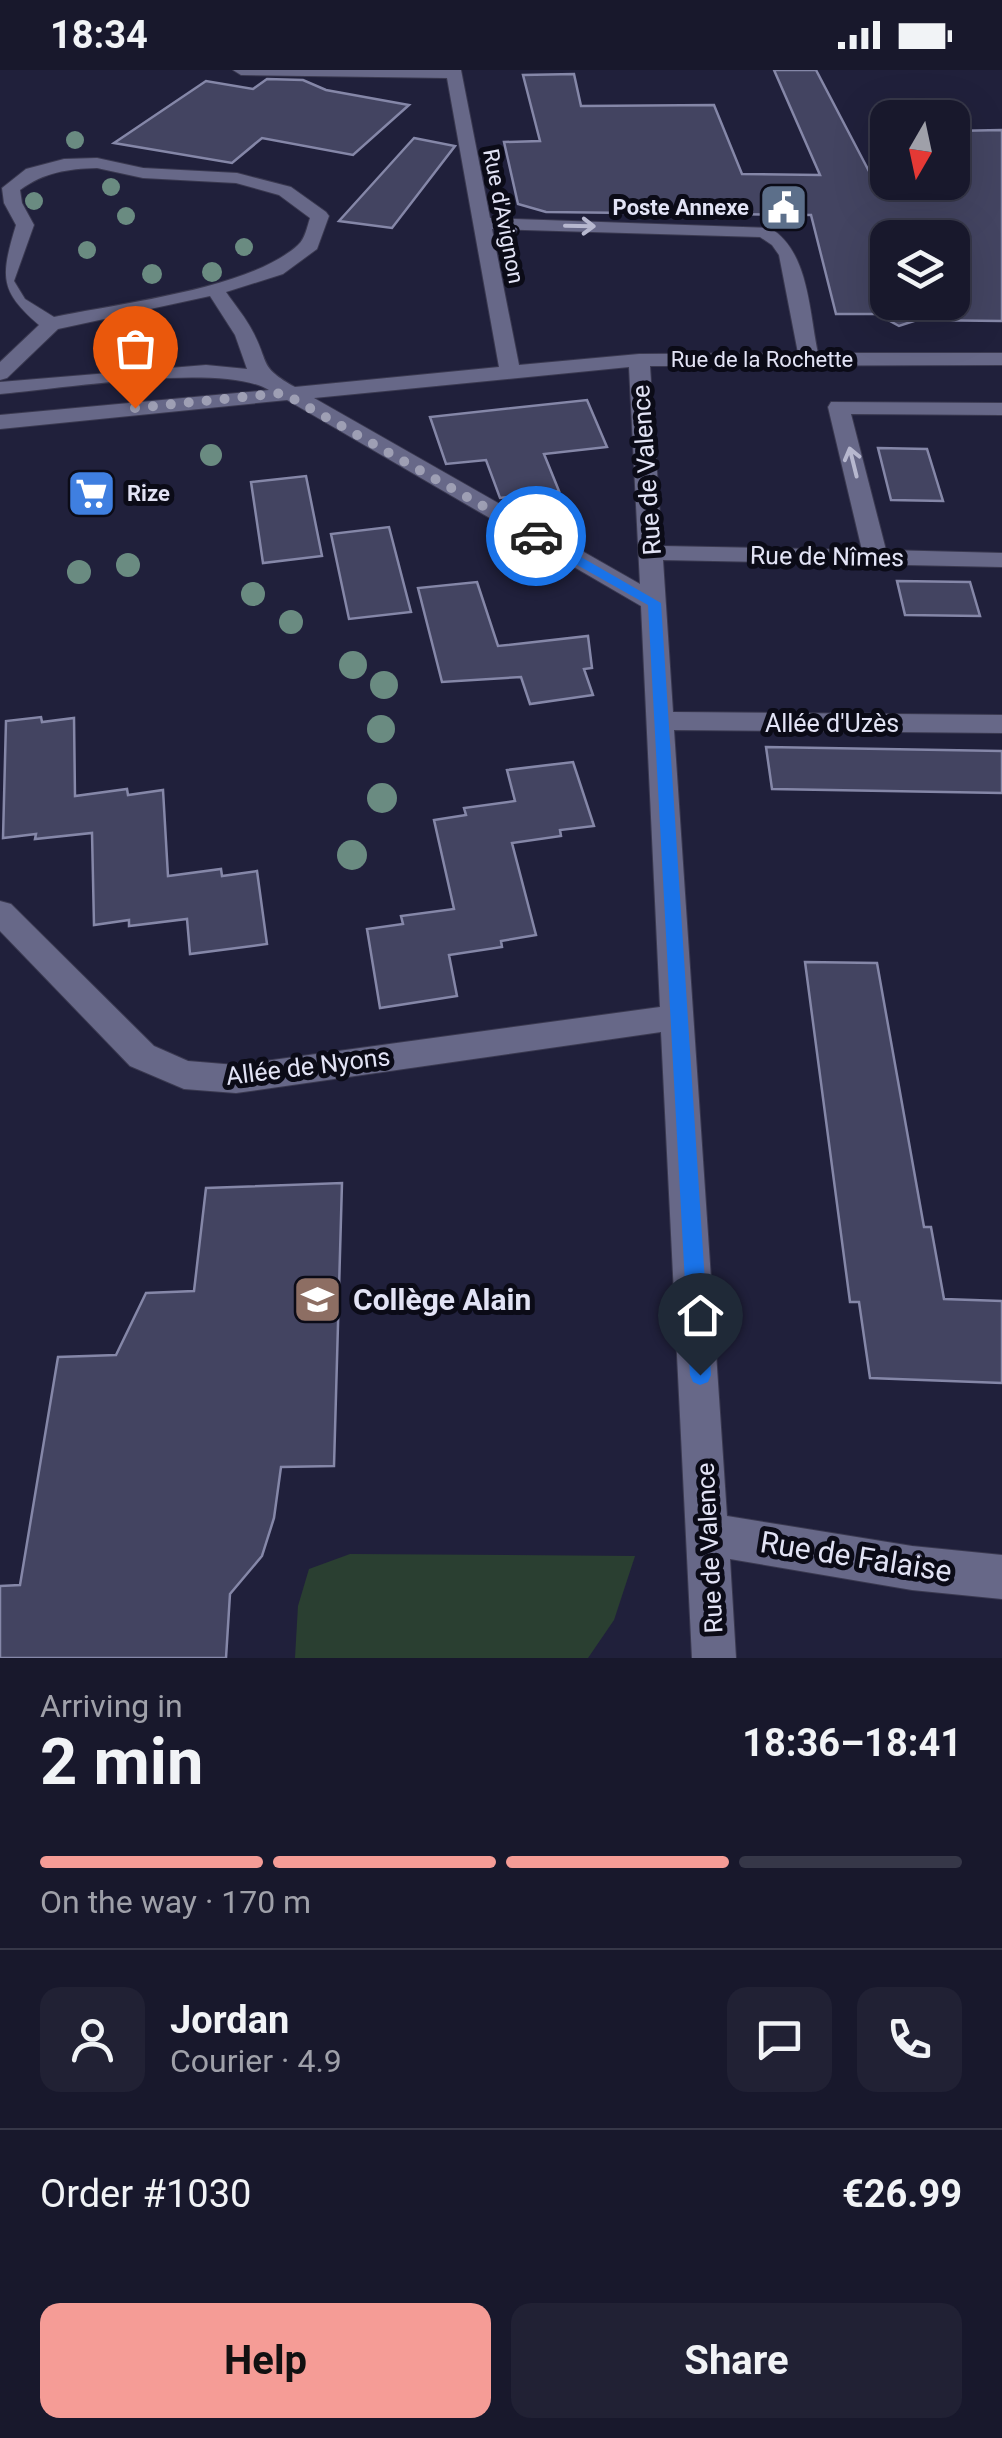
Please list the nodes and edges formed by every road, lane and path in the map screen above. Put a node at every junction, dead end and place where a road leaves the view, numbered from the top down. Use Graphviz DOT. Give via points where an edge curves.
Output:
graph roads {
  1 [pos="241,70"];
  2 [pos="453,72"];
  3 [pos="482,224"];
  4 [pos="215,289"];
  5 [pos="51,324"];
  6 [pos="809,359"];
  7 [pos="1002,359"];
  8 [pos="639,360"];
  9 [pos="510,371"];
  10 [pos="0,374"];
  11 [pos="262,378"];
  12 [pos="0,388"];
  13 [pos="283,393"];
  14 [pos="1002,409"];
  15 [pos="0,422"];
  16 [pos="652,553"];
  17 [pos="876,557"];
  18 [pos="1002,560"];
  19 [pos="654,603"];
  20 [pos="662,722"];
  21 [pos="1002,724"];
  22 [pos="0,912"];
  23 [pos="679,1017"];
  24 [pos="710,1534"];
  25 [pos="1002,1577"];
  26 [pos="714,1658"];
  1 -- 2 [label="street"];
  2 -- 3 [label="street, Rue d'Avignon"];
  3 -- 6 [label="street, one-way" via="764,232 788,256"];
  3 -- 9 [label="street, Rue d'Avignon"];
  4 -- 5 [label="street"];
  4 -- 5 [label="street" via="276,270 310,244 320,216 285,191 236,178 64,164 32,173 12,188 25,225 4,281 18,303"];
  4 -- 11 [label="street" via="245,335"];
  5 -- 10 [label="street"];
  6 -- 7 [label="street, Rue de la Rochette"];
  6 -- 8 [label="street, Rue de la Rochette"];
  8 -- 9 [label="street, Rue de la Rochette"];
  8 -- 16 [label="street, Rue de Valence"];
  9 -- 13 [label="street, Rue de la Rochette"];
  11 -- 12 [label="street" via="206,371"];
  11 -- 13 [label="street"];
  13 -- 15 [label="street, Rue de la Rochette"];
  13 -- 19 [label="street"];
  17 -- 14 [label="street, one-way" via="839,407"];
  16 -- 17 [label="street, Rue de Nîmes"];
  16 -- 19 [label="street, Rue de Valence"];
  17 -- 18 [label="street, Rue de Nîmes"];
  19 -- 20 [label="street, Rue de Valence"];
  20 -- 21 [label="street, Allée d'Uzès"];
  20 -- 23 [label="street, Rue de Valence"];
  22 -- 23 [label="street, Allée de Nyons" via="142,1056 184,1075 236,1078"];
  23 -- 24 [label="street, Rue de Valence"];
  24 -- 25 [label="street, Rue de Falaise"];
  24 -- 26 [label="street, Rue de Valence"];
}
